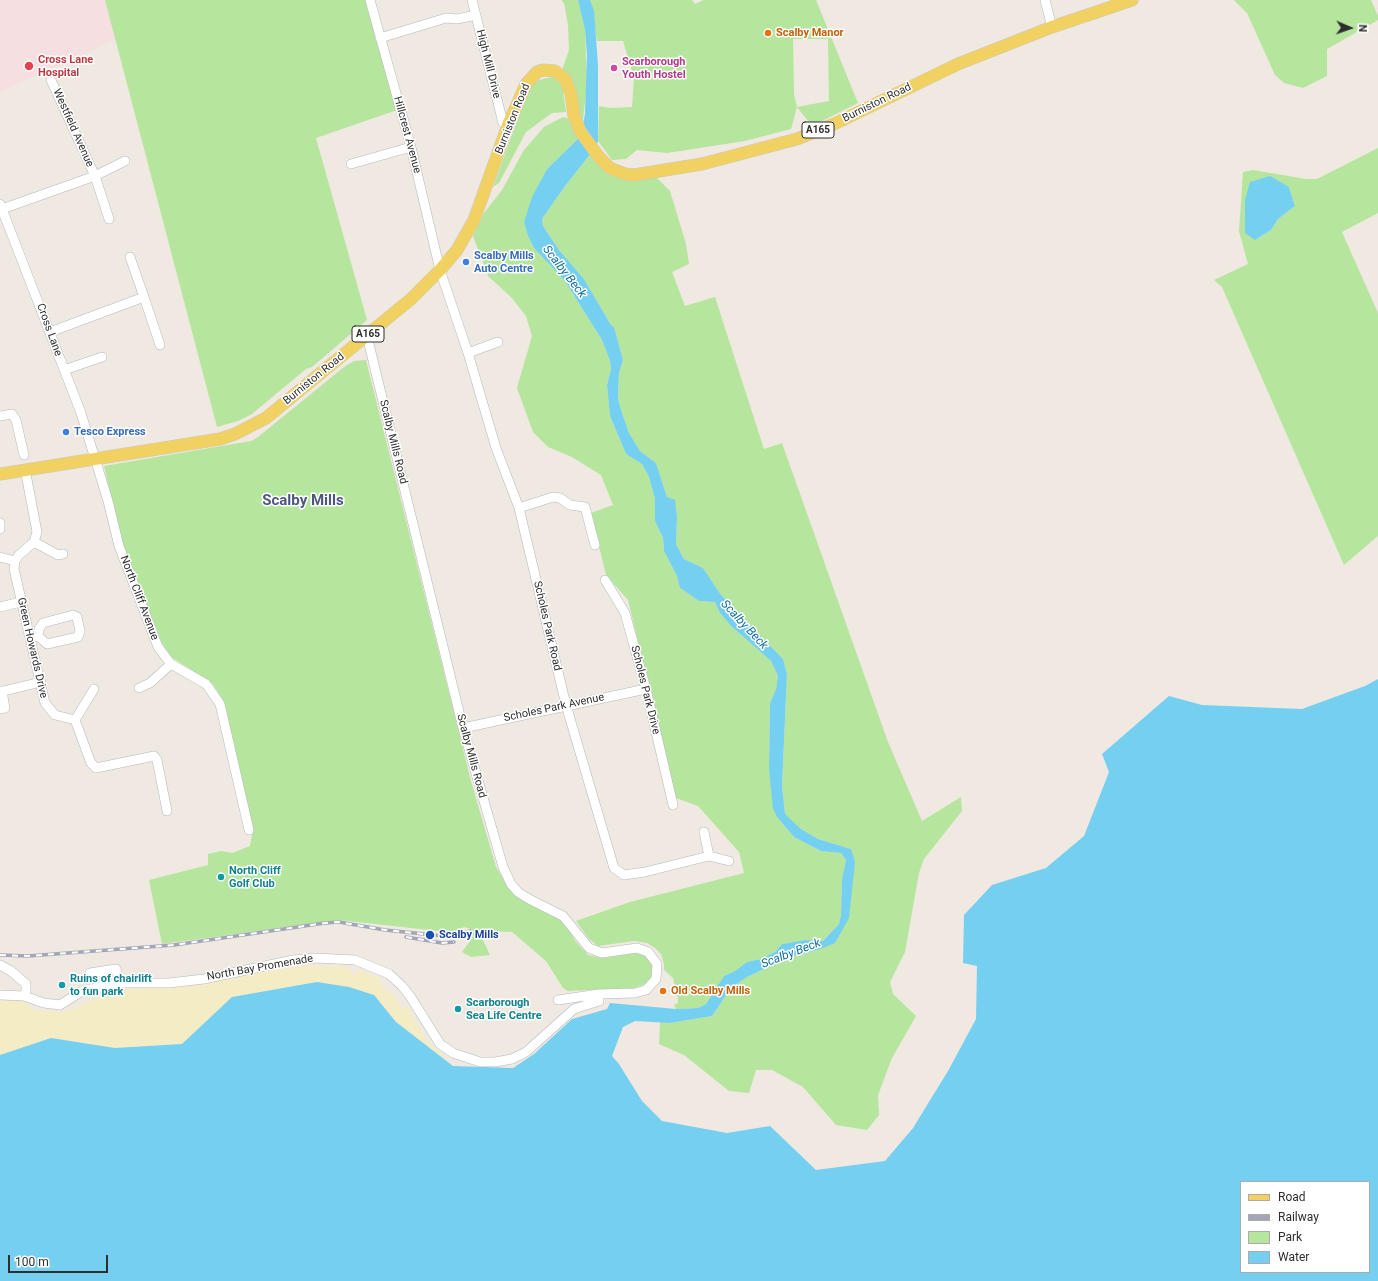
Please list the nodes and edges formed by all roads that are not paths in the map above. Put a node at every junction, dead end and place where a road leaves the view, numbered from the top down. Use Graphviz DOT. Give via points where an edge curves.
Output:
graph roads {
  1 [pos="370,0"];
  2 [pos="472,0"];
  3 [pos="1045,0"];
  4 [pos="1132,0"];
  5 [pos="476,15"];
  6 [pos="1052,27"];
  7 [pos="380,38"];
  8 [pos="51,80"];
  9 [pos="508,125"];
  10 [pos="411,147"];
  11 [pos="126,161"];
  12 [pos="351,164"];
  13 [pos="95,176"];
  14 [pos="1,206"];
  15 [pos="109,219"];
  16 [pos="130,257"];
  17 [pos="440,270"];
  18 [pos="144,297"];
  19 [pos="50,332"];
  20 [pos="367,336"];
  21 [pos="498,342"];
  22 [pos="160,345"];
  23 [pos="468,353"];
  24 [pos="102,357"];
  25 [pos="64,370"];
  26 [pos="0,416"];
  27 [pos="24,454"];
  28 [pos="94,458"];
  29 [pos="25,469"];
  30 [pos="0,474"];
  31 [pos="520,508"];
  32 [pos="0,523"];
  33 [pos="0,529"];
  34 [pos="34,542"];
  35 [pos="595,545"];
  36 [pos="63,554"];
  37 [pos="0,557"];
  38 [pos="15,561"];
  39 [pos="605,580"];
  40 [pos="21,602"];
  41 [pos="0,607"];
  42 [pos="34,637"];
  43 [pos="171,664"];
  44 [pos="41,682"];
  45 [pos="139,688"];
  46 [pos="94,689"];
  47 [pos="646,689"];
  48 [pos="1,692"];
  49 [pos="566,706"];
  50 [pos="0,709"];
  51 [pos="75,720"];
  52 [pos="463,728"];
  53 [pos="672,805"];
  54 [pos="168,811"];
  55 [pos="249,830"];
  56 [pos="704,832"];
  57 [pos="709,856"];
  58 [pos="729,861"];
  59 [pos="0,966"];
  60 [pos="117,972"];
  61 [pos="90,973"];
  62 [pos="599,994"];
  63 [pos="0,995"];
  64 [pos="24,996"];
  65 [pos="558,1000"];
  1 -- 7 [label="street, Hillcrest Avenue"];
  2 -- 5 [label="street, High Mill Drive"];
  3 -- 6 [label="street"];
  4 -- 6 [label="main road, Burniston Road / A165"];
  5 -- 7 [label="street" via="457,19 446,18"];
  5 -- 9 [label="street, High Mill Drive" via="503,123"];
  6 -- 9 [label="main road, Burniston Road / A165" via="950,67 834,124 778,145 702,164 634,175 610,168 580,131 574,116 569,86 561,75 550,70 537,72 529,80"];
  7 -- 10 [label="street, Hillcrest Avenue"];
  8 -- 13 [label="street, Westfield Avenue"];
  9 -- 17 [label="main road, Burniston Road / A165" via="474,220 457,250"];
  10 -- 12 [label="street"];
  10 -- 17 [label="street, Hillcrest Avenue"];
  11 -- 13 [label="street, Westfield Avenue"];
  13 -- 14 [label="street, Westfield Avenue"];
  13 -- 15 [label="street, Westfield Avenue"];
  14 -- 19 [label="street, Cross Lane"];
  16 -- 18 [label="street"];
  17 -- 20 [label="main road, Burniston Road / A165" via="411,299"];
  17 -- 23 [label="street, Scholes Park Road"];
  18 -- 19 [label="street"];
  18 -- 22 [label="street"];
  19 -- 25 [label="street, Cross Lane"];
  20 -- 28 [label="main road, Burniston Road / A165" via="266,418 235,434"];
  20 -- 52 [label="street, Scalby Mills Road"];
  21 -- 23 [label="street"];
  23 -- 31 [label="street, Scholes Park Road" via="496,448"];
  24 -- 25 [label="street"];
  25 -- 28 [label="street, Cross Lane" via="88,432"];
  26 -- 27 [label="street" via="12,414 16,420"];
  28 -- 29 [label="main road, Burniston Road / A165"];
  28 -- 43 [label="street, North Cliff Avenue" via="108,501 118,546 158,647"];
  29 -- 30 [label="main road, Burniston Road / A165"];
  29 -- 34 [label="street" via="35,514 37,532"];
  31 -- 35 [label="street" via="553,497 560,498 570,505 584,507"];
  31 -- 49 [label="street, Scholes Park Road"];
  32 -- 33 [label="street"];
  34 -- 36 [label="street" via="58,555"];
  34 -- 38 [label="street"];
  37 -- 38 [label="street"];
  38 -- 40 [label="street, Green Howards Drive" via="14,568"];
  39 -- 47 [label="street, Scholes Park Drive" via="625,613"];
  40 -- 41 [label="street"];
  40 -- 42 [label="street, Green Howards Drive"];
  42 -- 42 [label="street" via="43,623 73,615 77,617 80,631 78,638 47,644"];
  42 -- 44 [label="street, Green Howards Drive"];
  43 -- 45 [label="street" via="150,683"];
  43 -- 55 [label="street, North Cliff Avenue" via="206,684 220,704"];
  44 -- 48 [label="street"];
  44 -- 51 [label="street, Green Howards Drive" via="49,710 55,715"];
  46 -- 51 [label="street"];
  47 -- 49 [label="street, Scholes Park Avenue"];
  47 -- 53 [label="street, Scholes Park Drive"];
  48 -- 50 [label="street" via="4,708"];
  49 -- 52 [label="street, Scholes Park Avenue"];
  49 -- 57 [label="street, Scholes Park Road" via="614,868 624,875"];
  51 -- 54 [label="street" via="90,763 96,768 154,756"];
  52 -- 62 [label="street, Scalby Mills Road" via="503,867 511,884 529,899 563,916 589,948 602,953 637,948 648,952 657,964 656,979 646,990 635,993"];
  56 -- 57 [label="street"];
  57 -- 58 [label="street, Scholes Park Road"];
  59 -- 64 [label="street" via="11,971 26,984"];
  60 -- 61 [label="street" via="116,969"];
  62 -- 64 [label="street, North Bay Promenade" via="599,1001 574,1010 526,1052 512,1059 488,1062 467,1059 440,1044 402,986 389,974 355,960 293,960 169,984 117,983 82,991 60,1005"];
  62 -- 65 [label="street, Scalby Mills Road"];
  63 -- 64 [label="street, North Bay Promenade"];
}
